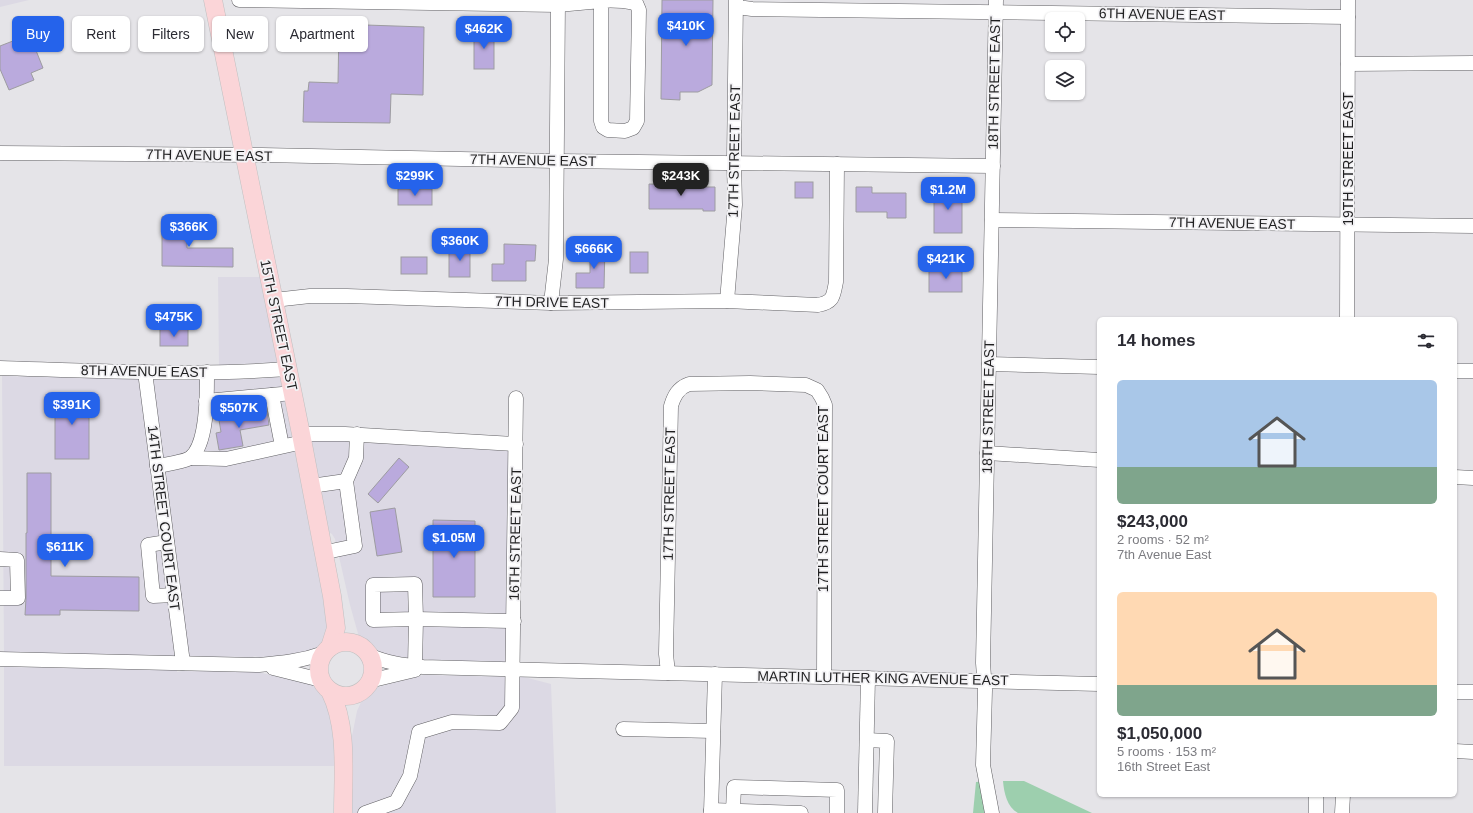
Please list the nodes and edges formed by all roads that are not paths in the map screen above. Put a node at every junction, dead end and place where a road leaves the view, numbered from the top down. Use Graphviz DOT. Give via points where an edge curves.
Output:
graph roads {
  1 [pos="213,0"];
  2 [pos="239,0"];
  3 [pos="1348,0"];
  4 [pos="388,1"];
  5 [pos="601,1"];
  6 [pos="558,2"];
  7 [pos="737,4"];
  8 [pos="996,6"];
  9 [pos="1348,18"];
  10 [pos="1473,62"];
  11 [pos="1348,64"];
  12 [pos="0,153"];
  13 [pos="244,155"];
  14 [pos="556,161"];
  15 [pos="734,162"];
  16 [pos="838,164"];
  17 [pos="993,166"];
  18 [pos="992,220"];
  19 [pos="1347,224"];
  20 [pos="1473,226"];
  21 [pos="274,300"];
  22 [pos="727,301"];
  23 [pos="551,303"];
  24 [pos="1347,317"];
  25 [pos="989,364"];
  26 [pos="1097,367"];
  27 [pos="0,368"];
  28 [pos="288,369"];
  29 [pos="1457,371"];
  30 [pos="1473,371"];
  31 [pos="145,372"];
  32 [pos="207,372"];
  33 [pos="750,384"];
  34 [pos="293,393"];
  35 [pos="272,395"];
  36 [pos="516,398"];
  37 [pos="206,401"];
  38 [pos="357,434"];
  39 [pos="302,438"];
  40 [pos="516,444"];
  41 [pos="282,446"];
  42 [pos="987,453"];
  43 [pos="190,458"];
  44 [pos="1097,460"];
  45 [pos="157,466"];
  46 [pos="1457,477"];
  47 [pos="1473,478"];
  48 [pos="346,481"];
  49 [pos="311,486"];
  50 [pos="320,535"];
  51 [pos="167,542"];
  52 [pos="331,550"];
  53 [pos="0,558"];
  54 [pos="174,595"];
  55 [pos="0,598"];
  56 [pos="514,621"];
  57 [pos="354,643"];
  58 [pos="327,650"];
  59 [pos="369,655"];
  60 [pos="0,659"];
  61 [pos="183,663"];
  62 [pos="259,665"];
  63 [pos="419,667"];
  64 [pos="513,669"];
  65 [pos="668,673"];
  66 [pos="715,674"];
  67 [pos="824,677"];
  68 [pos="868,678"];
  69 [pos="984,681"];
  70 [pos="1097,684"];
  71 [pos="325,685"];
  72 [pos="364,687"];
  73 [pos="1457,692"];
  74 [pos="1473,692"];
  75 [pos="623,729"];
  76 [pos="713,731"];
  77 [pos="867,740"];
  78 [pos="343,746"];
  79 [pos="1457,752"];
  80 [pos="1473,752"];
  81 [pos="1316,797"];
  82 [pos="1343,797"];
  83 [pos="733,811"];
  84 [pos="711,812"];
  85 [pos="343,813"];
  86 [pos="365,813"];
  87 [pos="801,813"];
  88 [pos="838,813"];
  89 [pos="865,813"];
  90 [pos="885,813"];
  91 [pos="992,813"];
  92 [pos="1316,813"];
  93 [pos="1342,813"];
  1 -- 13 [label="main road, 15TH STREET EAST"];
  2 -- 4 [label="street"];
  3 -- 9 [label="street, 19TH STREET EAST"];
  4 -- 6 [label="street"];
  5 -- 5 [label="street" via="636,3 639,10 636,121 633,128 625,131 608,130 600,121"];
  5 -- 6 [label="street"];
  6 -- 14 [label="street"];
  7 -- 8 [label="street, 6TH AVENUE EAST" via="752,9"];
  7 -- 15 [label="street, 17TH STREET EAST"];
  8 -- 9 [label="street, 6TH AVENUE EAST"];
  8 -- 17 [label="street, 18TH STREET EAST"];
  9 -- 11 [label="street, 19TH STREET EAST"];
  10 -- 11 [label="street"];
  11 -- 19 [label="street, 19TH STREET EAST"];
  12 -- 13 [label="street, 7TH AVENUE EAST"];
  13 -- 14 [label="street, 7TH AVENUE EAST"];
  13 -- 21 [label="main road, 15TH STREET EAST"];
  14 -- 15 [label="street, 7TH AVENUE EAST"];
  14 -- 23 [label="street" via="556,259"];
  15 -- 16 [label="street, 7TH AVENUE EAST"];
  15 -- 22 [label="street, 17TH STREET EAST" via="735,205"];
  16 -- 17 [label="street, 7TH AVENUE EAST"];
  16 -- 22 [label="street, 7TH DRIVE EAST" via="836,282 830,301 818,305"];
  17 -- 18 [label="street, 18TH STREET EAST"];
  18 -- 19 [label="street, 7TH AVENUE EAST"];
  18 -- 25 [label="street, 18TH STREET EAST"];
  19 -- 20 [label="street, 7TH AVENUE EAST"];
  19 -- 24 [label="street, 19TH STREET EAST"];
  21 -- 23 [label="street, 7TH DRIVE EAST" via="346,296"];
  21 -- 28 [label="main road, 15TH STREET EAST"];
  22 -- 23 [label="street, 7TH DRIVE EAST"];
  25 -- 26 [label="street"];
  25 -- 42 [label="street, 18TH STREET EAST"];
  27 -- 31 [label="street, 8TH AVENUE EAST"];
  28 -- 32 [label="street, 8TH AVENUE EAST"];
  28 -- 34 [label="main road, 15TH STREET EAST"];
  29 -- 30 [label="street"];
  31 -- 32 [label="street, 8TH AVENUE EAST"];
  31 -- 45 [label="street, 14TH STREET COURT EAST"];
  32 -- 37 [label="street"];
  33 -- 65 [label="street, 17TH STREET EAST" via="689,384 676,393 672,401 666,654"];
  33 -- 67 [label="street, 17TH STREET COURT EAST" via="806,385 817,390 825,404"];
  34 -- 35 [label="street"];
  34 -- 39 [label="main road, 15TH STREET EAST"];
  35 -- 37 [label="street"];
  35 -- 41 [label="street"];
  36 -- 40 [label="street, 16TH STREET EAST"];
  37 -- 43 [label="street" via="205,423 197,449"];
  38 -- 39 [label="street"];
  38 -- 40 [label="street"];
  38 -- 48 [label="street" via="356,458"];
  39 -- 41 [label="street"];
  39 -- 49 [label="main road, 15TH STREET EAST"];
  40 -- 56 [label="street, 16TH STREET EAST"];
  41 -- 43 [label="street" via="226,459"];
  42 -- 44 [label="street"];
  42 -- 69 [label="street, 18TH STREET EAST"];
  43 -- 45 [label="street"];
  45 -- 51 [label="street, 14TH STREET COURT EAST"];
  46 -- 47 [label="street"];
  48 -- 49 [label="street"];
  48 -- 52 [label="street" via="355,546"];
  49 -- 50 [label="main road, 15TH STREET EAST"];
  50 -- 52 [label="main road, 15TH STREET EAST" via="329,541"];
  50 -- 58 [label="main road" via="336,628"];
  51 -- 54 [label="street, 14TH STREET COURT EAST"];
  51 -- 54 [label="street" via="148,545 153,596"];
  52 -- 57 [label="main road, 15TH STREET EAST" via="343,607"];
  53 -- 55 [label="street" via="17,560 18,598"];
  54 -- 61 [label="street, 14TH STREET COURT EAST"];
  56 -- 63 [label="street" via="416,619"];
  56 -- 64 [label="street, 16TH STREET EAST"];
  57 -- 58 [label="main road" via="342,642"];
  57 -- 59 [label="main road"];
  58 -- 62 [label="street" via="308,659"];
  58 -- 71 [label="main road" via="319,666"];
  59 -- 63 [label="street" via="381,661"];
  59 -- 72 [label="main road" via="372,674"];
  60 -- 61 [label="street"];
  61 -- 62 [label="street"];
  62 -- 71 [label="street"];
  63 -- 64 [label="street, MARTIN LUTHER KING AVENUE EAST"];
  63 -- 72 [label="street"];
  64 -- 65 [label="street, MARTIN LUTHER KING AVENUE EAST"];
  64 -- 86 [label="street, 16TH STREET EAST" via="512,708 500,723 452,722 419,732 410,776 396,802"];
  65 -- 66 [label="street, MARTIN LUTHER KING AVENUE EAST"];
  66 -- 67 [label="street, MARTIN LUTHER KING AVENUE EAST"];
  66 -- 76 [label="street"];
  67 -- 68 [label="street, MARTIN LUTHER KING AVENUE EAST"];
  68 -- 69 [label="street, MARTIN LUTHER KING AVENUE EAST"];
  68 -- 77 [label="street"];
  69 -- 70 [label="street, MARTIN LUTHER KING AVENUE EAST"];
  69 -- 91 [label="street, 18TH STREET EAST" via="983,765"];
  71 -- 72 [label="main road" via="344,695 351,695"];
  71 -- 78 [label="main road" via="336,703 340,716"];
  72 -- 78 [label="main road" via="351,709"];
  73 -- 74 [label="street"];
  75 -- 76 [label="street"];
  76 -- 84 [label="street"];
  77 -- 89 [label="street"];
  77 -- 90 [label="street" via="886,741"];
  78 -- 85 [label="main road"];
  79 -- 80 [label="street"];
  81 -- 92 [label="street"];
  82 -- 93 [label="street"];
  83 -- 84 [label="street"];
  83 -- 87 [label="street"];
  83 -- 88 [label="street" via="734,787 838,790"];
}
